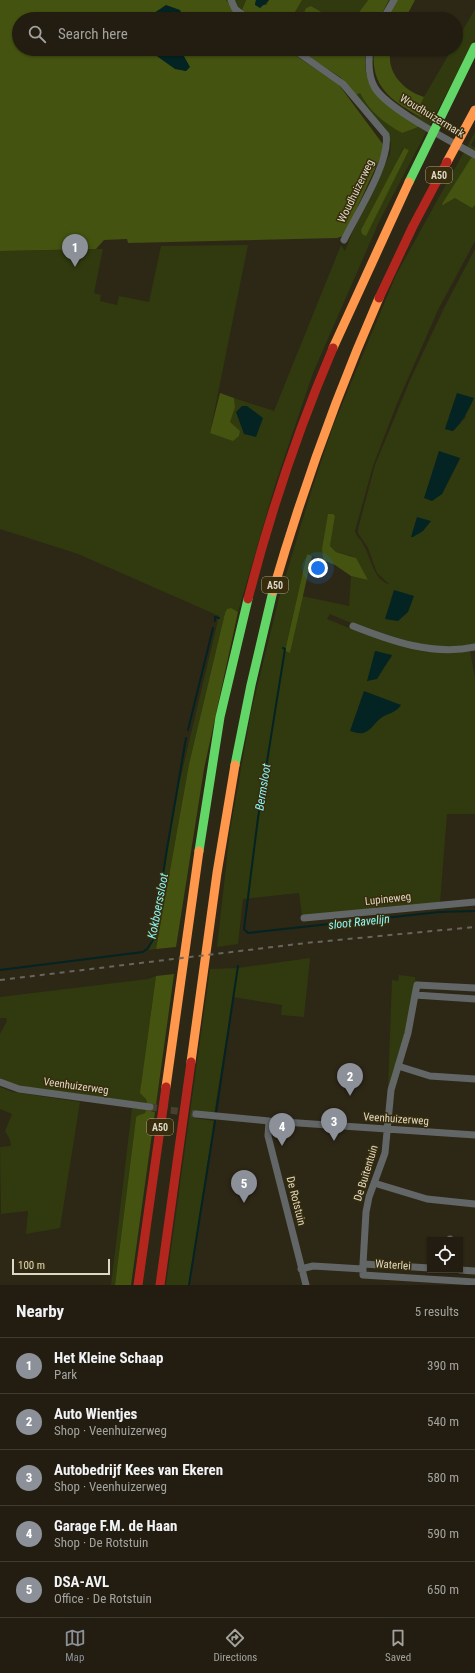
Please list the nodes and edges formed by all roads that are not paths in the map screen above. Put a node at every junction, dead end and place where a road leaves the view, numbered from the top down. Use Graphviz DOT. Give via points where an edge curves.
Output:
graph roads {
  1 [pos="231,0"];
  2 [pos="394,0"];
  3 [pos="238,12"];
  4 [pos="387,12"];
  5 [pos="475,47"];
  6 [pos="303,56"];
  7 [pos="369,56"];
  8 [pos="475,67"];
  9 [pos="475,110"];
  10 [pos="475,155"];
  11 [pos="422,159"];
  12 [pos="344,240"];
  13 [pos="352,626"];
  14 [pos="475,647"];
  15 [pos="475,902"];
  16 [pos="304,918"];
  17 [pos="475,988"];
  18 [pos="415,995"];
  19 [pos="475,999"];
  20 [pos="398,1066"];
  21 [pos="475,1079"];
  22 [pos="0,1082"];
  23 [pos="150,1107"];
  24 [pos="196,1114"];
  25 [pos="269,1121"];
  26 [pos="388,1129"];
  27 [pos="475,1135"];
  28 [pos="374,1183"];
  29 [pos="475,1204"];
  30 [pos="363,1266"];
  31 [pos="427,1268"];
  32 [pos="301,1269"];
  33 [pos="463,1270"];
  34 [pos="475,1271"];
  35 [pos="475,1282"];
  36 [pos="138,1285"];
  37 [pos="160,1285"];
  38 [pos="306,1285"];
  1 -- 3 [label="street"];
  2 -- 4 [label="street"];
  5 -- 11 [label="highway, A50"];
  6 -- 12 [label="street, Woudhuizerweg" via="343,84 386,135 388,143 382,164"];
  7 -- 10 [label="street, Woudhuizermark" via="370,74 375,88 395,108"];
  8 -- 11 [label="highway, A50"];
  9 -- 37 [label="highway, A50" via="438,177 377,299 331,411 302,493 273,591 233,769"];
  11 -- 36 [label="highway, A50" via="383,236 329,356 294,448 268,528 238,638 217,735"];
  13 -- 14 [label="street" via="408,645 440,649"];
  15 -- 16 [label="street, Lupineweg"];
  17 -- 18 [label="street" via="417,984"];
  18 -- 19 [label="street"];
  18 -- 20 [label="street, De Buitentuin" via="408,1033"];
  20 -- 21 [label="street" via="430,1076"];
  20 -- 26 [label="street, De Buitentuin" via="391,1090"];
  22 -- 23 [label="street, Veenhuizerweg" via="19,1089"];
  24 -- 25 [label="street, Veenhuizerweg"];
  25 -- 26 [label="street, Veenhuizerweg"];
  25 -- 32 [label="street, De Rotstuin" via="268,1136"];
  26 -- 27 [label="street, Veenhuizerweg"];
  26 -- 28 [label="street, De Buitentuin" via="384,1157"];
  28 -- 29 [label="street" via="427,1199"];
  28 -- 30 [label="street, De Buitentuin" via="366,1212"];
  30 -- 31 [label="street, Waterlei"];
  30 -- 32 [label="street" via="313,1266"];
  30 -- 35 [label="street, Waterlei" via="363,1274"];
  32 -- 38 [label="street, De Rotstuin"];
  33 -- 34 [label="street"];
}
